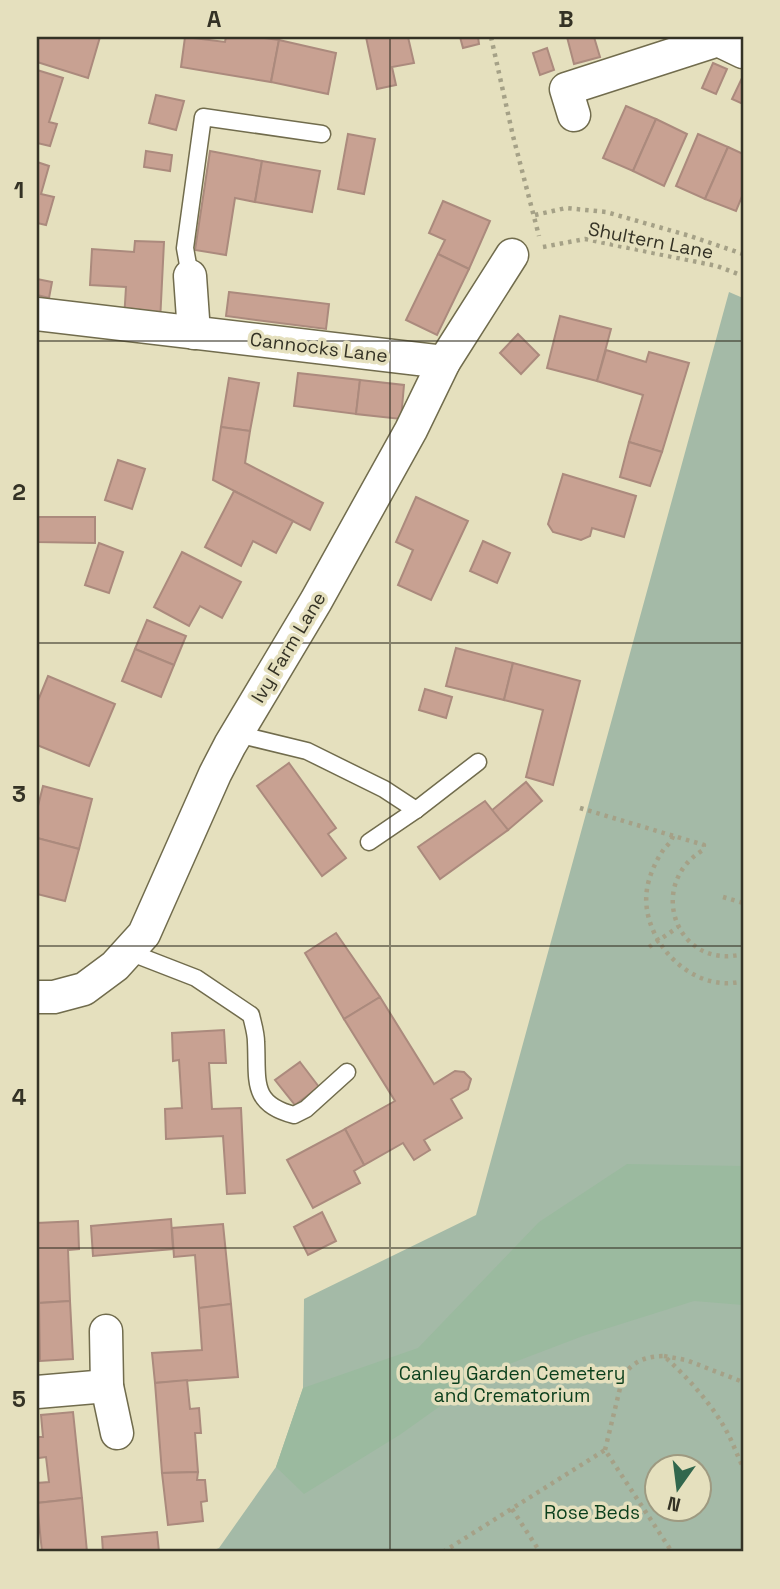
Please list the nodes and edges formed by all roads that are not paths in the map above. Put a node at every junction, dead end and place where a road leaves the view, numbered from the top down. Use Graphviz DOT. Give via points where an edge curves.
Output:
graph roads {
  1 [pos="743,52"];
  2 [pos="574,115"];
  3 [pos="322,134"];
  4 [pos="526,251"];
  5 [pos="190,276"];
  6 [pos="37,314"];
  7 [pos="194,333"];
  8 [pos="444,362"];
  9 [pos="237,734"];
  10 [pos="478,762"];
  11 [pos="416,810"];
  12 [pos="369,842"];
  13 [pos="129,952"];
  14 [pos="37,997"];
  15 [pos="347,1072"];
  16 [pos="106,1331"];
  17 [pos="107,1386"];
  18 [pos="37,1392"];
  19 [pos="117,1433"];
  1 -- 2 [label="street" via="718,40 566,89"];
  3 -- 5 [label="lane" via="203,117 185,248"];
  4 -- 8 [label="street, Ivy Farm Lane"];
  5 -- 7 [label="street"];
  6 -- 7 [label="street, Cannocks Lane"];
  7 -- 8 [label="street, Cannocks Lane"];
  8 -- 9 [label="street, Ivy Farm Lane" via="316,601"];
  9 -- 11 [label="lane" via="307,751"];
  9 -- 13 [label="street, Ivy Farm Lane" via="144,934"];
  10 -- 11 [label="lane"];
  11 -- 12 [label="lane"];
  13 -- 14 [label="street, Ivy Farm Lane" via="84,989"];
  13 -- 15 [label="lane" via="196,978 251,1015 260,1096 275,1111 294,1115 306,1109"];
  16 -- 17 [label="street"];
  17 -- 18 [label="street"];
  17 -- 19 [label="street"];
}
